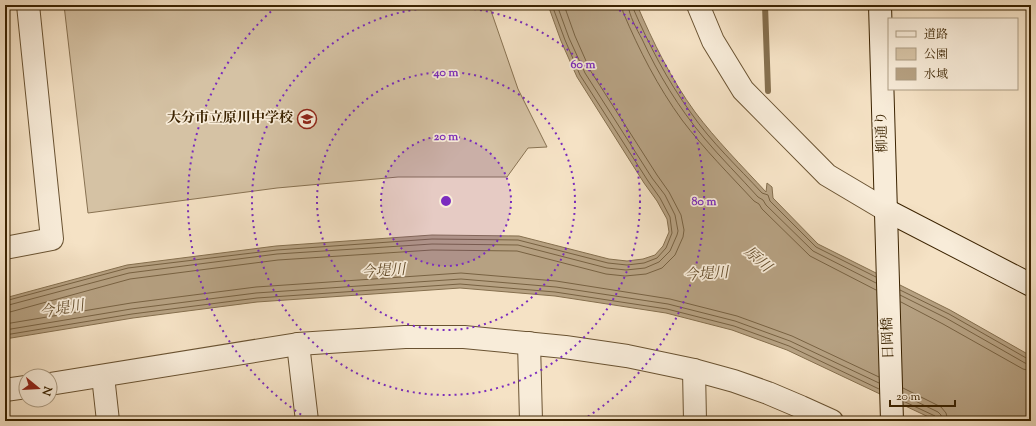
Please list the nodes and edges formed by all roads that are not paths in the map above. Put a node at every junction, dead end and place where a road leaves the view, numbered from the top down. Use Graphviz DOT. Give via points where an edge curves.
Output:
graph roads {
  1 [pos="28,5"];
  2 [pos="698,5"];
  3 [pos="880,5"];
  4 [pos="886,210"];
  5 [pos="5,248"];
  6 [pos="887,259"];
  7 [pos="1031,285"];
  8 [pos="529,343"];
  9 [pos="298,344"];
  10 [pos="694,370"];
  11 [pos="103,376"];
  12 [pos="58,383"];
  13 [pos="18,388"];
  14 [pos="5,390"];
  15 [pos="892,420"];
  16 [pos="108,421"];
  17 [pos="307,421"];
  18 [pos="531,421"];
  19 [pos="695,421"];
  20 [pos="832,421"];
  1 -- 5 [label="street" via="52,239"];
  2 -- 4 [label="street" via="713,41 743,90 827,174"];
  3 -- 4 [label="street, 柳通り"];
  4 -- 6 [label="street, 柳通り"];
  4 -- 7 [label="street"];
  6 -- 15 [label="street, 日岡橋"];
  8 -- 9 [label="street" via="464,337 405,337"];
  8 -- 10 [label="street" via="627,356"];
  8 -- 18 [label="street"];
  9 -- 11 [label="street"];
  9 -- 17 [label="street"];
  10 -- 19 [label="street"];
  10 -- 20 [label="street" via="768,393"];
  11 -- 12 [label="street"];
  11 -- 16 [label="street"];
  13 -- 14 [label="street"];
}
